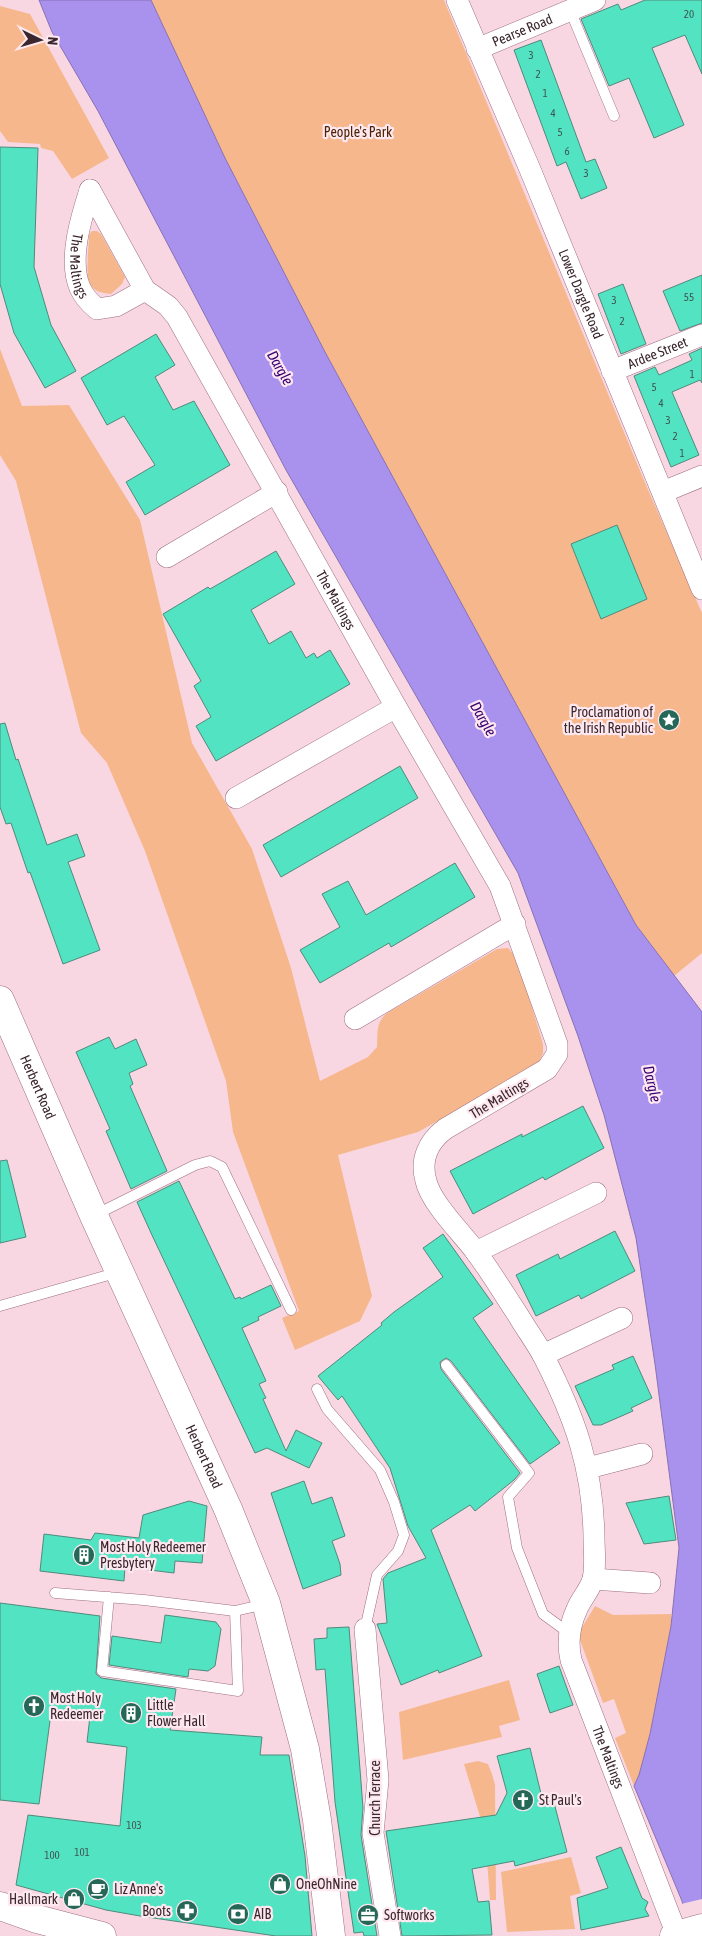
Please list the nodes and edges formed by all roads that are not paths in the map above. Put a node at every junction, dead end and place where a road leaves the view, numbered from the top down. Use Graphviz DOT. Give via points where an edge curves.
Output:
graph roads {
  1 [pos="457,0"];
  2 [pos="595,0"];
  3 [pos="570,10"];
  4 [pos="477,49"];
  5 [pos="614,116"];
  6 [pos="145,290"];
  7 [pos="702,335"];
  8 [pos="612,371"];
  9 [pos="702,476"];
  10 [pos="277,492"];
  11 [pos="663,492"];
  12 [pos="167,557"];
  13 [pos="702,589"];
  14 [pos="396,707"];
  15 [pos="236,798"];
  16 [pos="515,924"];
  17 [pos="0,1000"];
  18 [pos="355,1019"];
  19 [pos="6,1030"];
  20 [pos="596,1193"];
  21 [pos="94,1216"];
  22 [pos="476,1252"];
  23 [pos="120,1272"];
  24 [pos="0,1306"];
  25 [pos="291,1310"];
  26 [pos="622,1318"];
  27 [pos="543,1355"];
  28 [pos="446,1365"];
  29 [pos="317,1390"];
  30 [pos="642,1454"];
  31 [pos="588,1468"];
  32 [pos="593,1579"];
  33 [pos="650,1583"];
  34 [pos="55,1593"];
  35 [pos="109,1597"];
  36 [pos="266,1603"];
  37 [pos="235,1611"];
  38 [pos="365,1629"];
  39 [pos="568,1633"];
  40 [pos="0,1906"];
  41 [pos="685,1933"];
  42 [pos="102,1936"];
  43 [pos="331,1936"];
  44 [pos="390,1936"];
  1 -- 4 [label="street, Lower Dargle Road"];
  2 -- 3 [label="street, Pearse Road"];
  3 -- 4 [label="street, Pearse Road"];
  3 -- 5 [label="lane"];
  4 -- 8 [label="street, Lower Dargle Road" via="529,166"];
  6 -- 6 [label="street, The Maltings" via="131,265 90,190 77,242 80,288 97,309 116,306"];
  6 -- 10 [label="street, The Maltings" via="168,306 177,317"];
  7 -- 8 [label="street, Ardee Street"];
  8 -- 11 [label="street, Lower Dargle Road"];
  9 -- 11 [label="street"];
  10 -- 12 [label="street"];
  10 -- 14 [label="street, The Maltings"];
  11 -- 13 [label="street, Lower Dargle Road"];
  14 -- 15 [label="street"];
  14 -- 16 [label="street, The Maltings" via="500,886"];
  16 -- 18 [label="street"];
  16 -- 22 [label="street, The Maltings" via="557,1044 557,1054 547,1069 435,1136 424,1157 430,1194"];
  17 -- 19 [label="street, Herbert Road"];
  19 -- 21 [label="street, Herbert Road"];
  20 -- 22 [label="street"];
  21 -- 23 [label="street, Herbert Road"];
  21 -- 25 [label="lane" via="195,1165 210,1161 222,1167"];
  22 -- 27 [label="street, The Maltings"];
  23 -- 24 [label="lane"];
  23 -- 36 [label="street, Herbert Road" via="228,1509"];
  26 -- 27 [label="street"];
  27 -- 31 [label="street, The Maltings" via="572,1418"];
  28 -- 39 [label="lane" via="529,1472 508,1497 517,1548 543,1614"];
  29 -- 38 [label="lane" via="327,1409 380,1470 404,1535 398,1551 377,1575"];
  30 -- 31 [label="street"];
  31 -- 32 [label="street, The Maltings" via="594,1526"];
  32 -- 33 [label="street"];
  32 -- 39 [label="street, The Maltings"];
  34 -- 35 [label="lane"];
  35 -- 37 [label="lane"];
  35 -- 37 [label="lane" via="102,1672 238,1691"];
  36 -- 37 [label="lane"];
  36 -- 43 [label="street, Herbert Road" via="305,1749"];
  38 -- 44 [label="street, Church Terrace" via="378,1780 373,1833"];
  39 -- 41 [label="street, The Maltings" via="571,1660"];
  40 -- 42 [label="street"];
}
